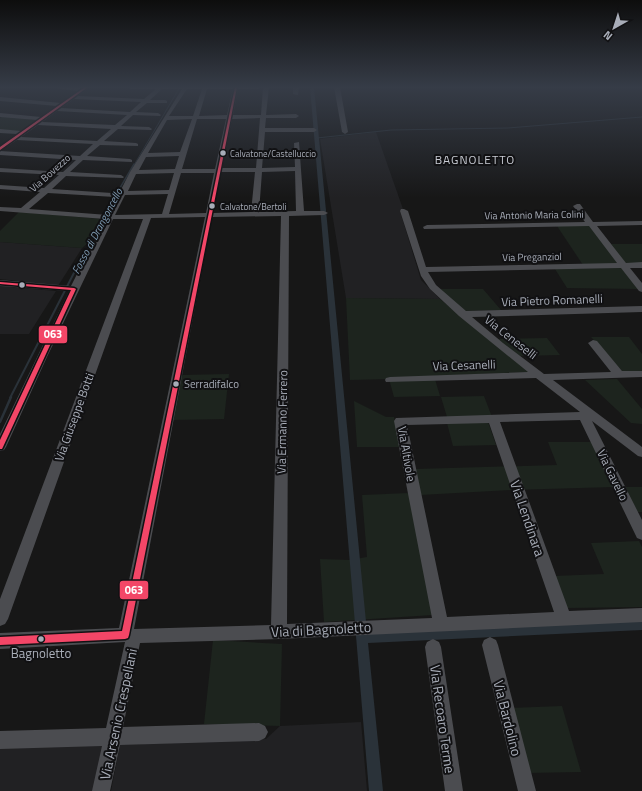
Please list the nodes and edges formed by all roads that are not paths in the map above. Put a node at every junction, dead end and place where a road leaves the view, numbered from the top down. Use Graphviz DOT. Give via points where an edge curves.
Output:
graph roads {
  1 [pos="35,124"];
  2 [pos="77,124"];
  3 [pos="121,124"];
  4 [pos="162,124"];
  5 [pos="193,124"];
  6 [pos="228,124"];
  7 [pos="262,124"];
  8 [pos="344,124"];
  9 [pos="117,127"];
  10 [pos="149,129"];
  11 [pos="262,130"];
  12 [pos="314,130"];
  13 [pos="0,131"];
  14 [pos="345,132"];
  15 [pos="23,133"];
  16 [pos="16,138"];
  17 [pos="99,143"];
  18 [pos="297,143"];
  19 [pos="136,145"];
  20 [pos="2,146"];
  21 [pos="0,154"];
  22 [pos="183,154"];
  23 [pos="144,155"];
  24 [pos="82,158"];
  25 [pos="130,161"];
  26 [pos="298,169"];
  27 [pos="0,170"];
  28 [pos="258,170"];
  29 [pos="178,171"];
  30 [pos="218,171"];
  31 [pos="133,172"];
  32 [pos="65,174"];
  33 [pos="121,177"];
  34 [pos="0,187"];
  35 [pos="46,190"];
  36 [pos="172,192"];
  37 [pos="123,193"];
  38 [pos="112,195"];
  39 [pos="577,206"];
  40 [pos="0,209"];
  41 [pos="24,210"];
  42 [pos="404,211"];
  43 [pos="324,212"];
  44 [pos="255,213"];
  45 [pos="284,213"];
  46 [pos="300,213"];
  47 [pos="209,214"];
  48 [pos="148,215"];
  49 [pos="165,215"];
  50 [pos="110,216"];
  51 [pos="642,223"];
  52 [pos="591,224"];
  53 [pos="427,227"];
  54 [pos="642,265"];
  55 [pos="624,266"];
  56 [pos="423,270"];
  57 [pos="0,283"];
  58 [pos="74,289"];
  59 [pos="642,289"];
  60 [pos="642,309"];
  61 [pos="462,314"];
  62 [pos="593,343"];
  63 [pos="642,374"];
  64 [pos="619,375"];
  65 [pos="540,376"];
  66 [pos="390,380"];
  67 [pos="587,415"];
  68 [pos="493,419"];
  69 [pos="0,447"];
  70 [pos="642,452"];
  71 [pos="642,534"];
  72 [pos="642,615"];
  73 [pos="563,618"];
  74 [pos="0,619"];
  75 [pos="441,625"];
  76 [pos="279,632"];
  77 [pos="130,636"];
  78 [pos="0,641"];
  79 [pos="490,645"];
  80 [pos="433,647"];
  81 [pos="259,732"];
  82 [pos="113,737"];
  83 [pos="0,740"];
  84 [pos="101,791"];
  85 [pos="454,791"];
  86 [pos="527,791"];
  1 -- 15 [label="street"];
  2 -- 9 [label="street"];
  3 -- 9 [label="street, Via Bovezzo"];
  4 -- 23 [label="street"];
  5 -- 22 [label="street"];
  6 -- 30 [label="street, Via Arsenio Crespellani"];
  7 -- 11 [label="street"];
  8 -- 14 [label="street"];
  9 -- 10 [label="street"];
  9 -- 17 [label="street, Via Bovezzo"];
  11 -- 12 [label="street"];
  11 -- 28 [label="street"];
  13 -- 15 [label="street"];
  15 -- 16 [label="street"];
  16 -- 17 [label="street"];
  16 -- 20 [label="street"];
  17 -- 19 [label="street"];
  17 -- 24 [label="street, Via Bovezzo"];
  18 -- 26 [label="street"];
  21 -- 24 [label="street"];
  22 -- 23 [label="street"];
  22 -- 29 [label="street"];
  23 -- 31 [label="street"];
  24 -- 25 [label="street"];
  24 -- 32 [label="street, Via Bovezzo"];
  26 -- 28 [label="street"];
  26 -- 46 [label="street"];
  27 -- 32 [label="street"];
  28 -- 30 [label="street"];
  28 -- 44 [label="street"];
  29 -- 30 [label="street"];
  29 -- 31 [label="street"];
  29 -- 36 [label="street"];
  30 -- 47 [label="street, Via Arsenio Crespellani"];
  31 -- 37 [label="street"];
  32 -- 33 [label="street"];
  32 -- 35 [label="street, Via Bovezzo"];
  34 -- 35 [label="street"];
  35 -- 38 [label="street"];
  35 -- 41 [label="street, Via Bovezzo"];
  36 -- 37 [label="street"];
  36 -- 49 [label="street"];
  37 -- 50 [label="street"];
  39 -- 52 [label="street"];
  40 -- 41 [label="street"];
  41 -- 50 [label="street"];
  42 -- 56 [label="street, Via Ceneselli"];
  43 -- 46 [label="street"];
  44 -- 45 [label="street"];
  44 -- 47 [label="street"];
  45 -- 46 [label="street"];
  45 -- 76 [label="street, Via Ermanno Ferrero"];
  47 -- 49 [label="street"];
  47 -- 77 [label="street, Via Arsenio Crespellani"];
  48 -- 49 [label="street"];
  48 -- 50 [label="street"];
  48 -- 74 [label="street, Via Giuseppe Botti"];
  50 -- 58 [label="street"];
  51 -- 52 [label="street, Via Antonio Maria Colini"];
  52 -- 53 [label="street, Via Antonio Maria Colini"];
  52 -- 55 [label="street"];
  54 -- 55 [label="street, Via Preganziol"];
  55 -- 56 [label="street, Via Preganziol"];
  55 -- 59 [label="street"];
  56 -- 61 [label="street, Via Ceneselli" via="432,286"];
  57 -- 58 [label="street"];
  58 -- 69 [label="street"];
  60 -- 61 [label="street, Via Pietro Romanelli"];
  61 -- 65 [label="street, Via Ceneselli"];
  62 -- 64 [label="street"];
  63 -- 64 [label="street, Via Cesanelli"];
  64 -- 65 [label="street, Via Cesanelli"];
  65 -- 66 [label="street, Via Cesanelli"];
  65 -- 67 [label="street, Via Ceneselli"];
  67 -- 68 [label="street, Via Altivole"];
  67 -- 70 [label="street, Via Ceneselli"];
  67 -- 71 [label="street, Via Gavello"];
  68 -- 73 [label="street, Via Lendinara"];
  68 -- 75 [label="street, Via Altivole" via="400,421"];
  72 -- 73 [label="street, Via di Bagnoletto"];
  73 -- 75 [label="street, Via di Bagnoletto"];
  75 -- 76 [label="street, Via di Bagnoletto"];
  76 -- 77 [label="street, Via di Bagnoletto"];
  77 -- 78 [label="street, Via di Bagnoletto"];
  77 -- 82 [label="street, Via Arsenio Crespellani"];
  79 -- 86 [label="street, Via Bardolino"];
  80 -- 85 [label="street, Via Recoaro Terme"];
  81 -- 82 [label="street"];
  82 -- 83 [label="street"];
  82 -- 84 [label="street, Via Arsenio Crespellani"];
}
